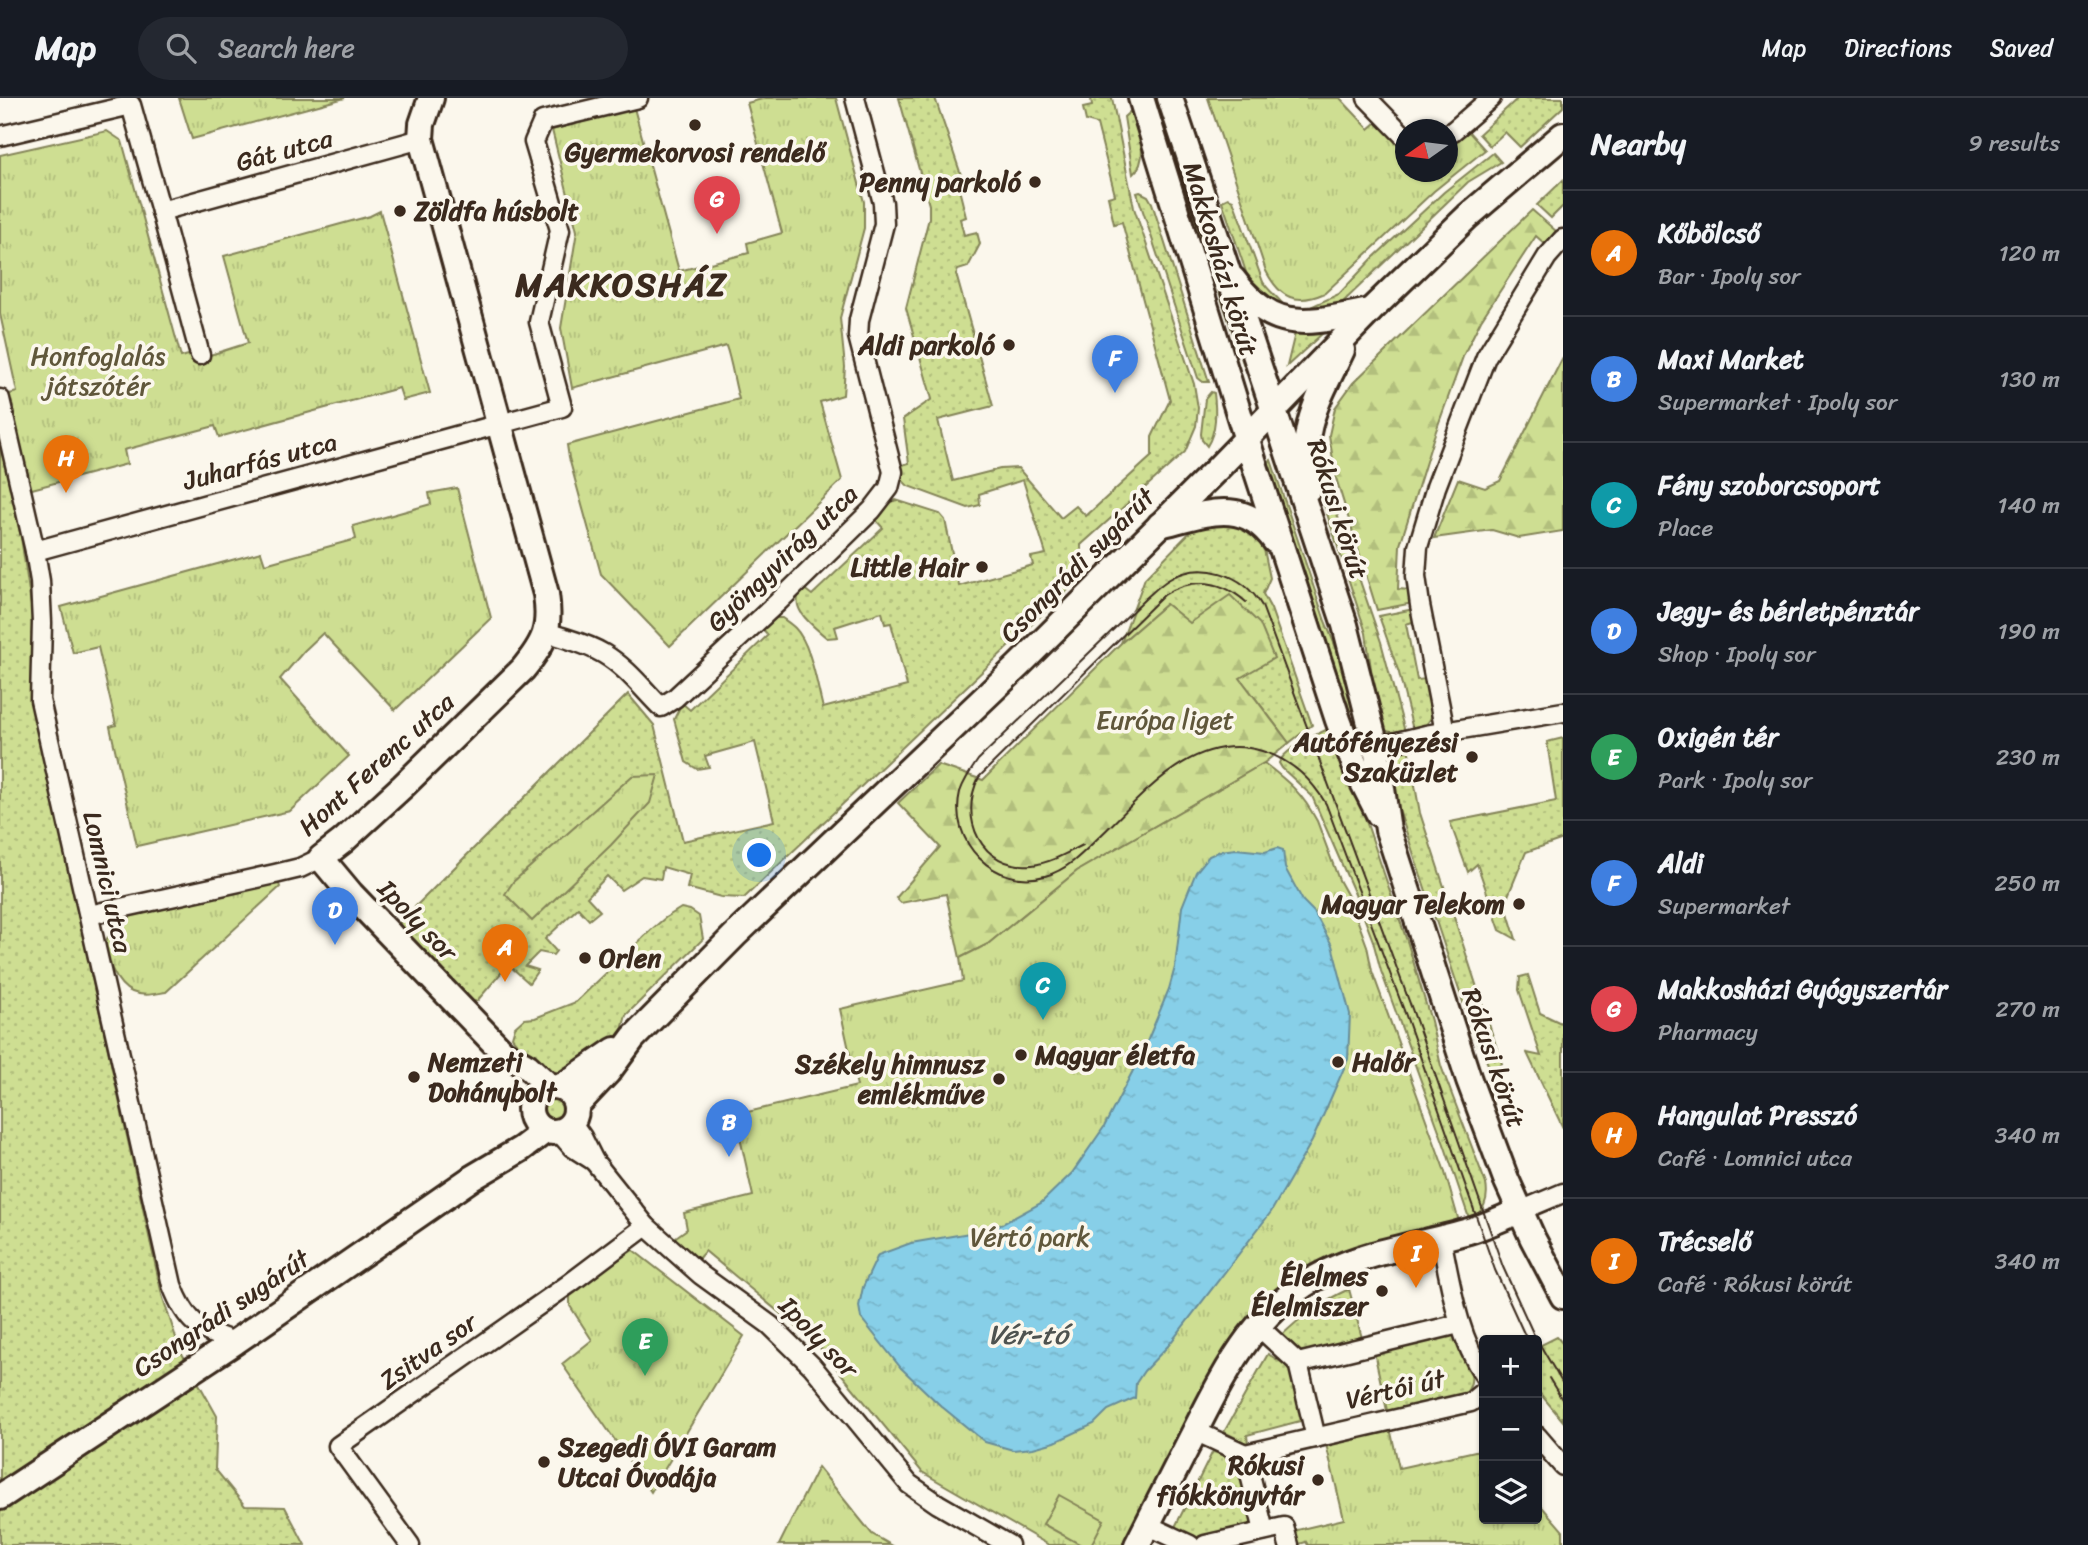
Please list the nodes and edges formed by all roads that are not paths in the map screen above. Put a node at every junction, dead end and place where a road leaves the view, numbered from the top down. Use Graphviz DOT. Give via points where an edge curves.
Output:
graph roads {
  1 [pos="431,98"];
  2 [pos="638,98"];
  3 [pos="855,98"];
  4 [pos="1141,98"];
  5 [pos="1170,98"];
  6 [pos="1367,98"];
  7 [pos="1491,98"];
  8 [pos="1458,127"];
  9 [pos="1395,128"];
  10 [pos="1563,135"];
  11 [pos="0,136"];
  12 [pos="421,139"];
  13 [pos="161,211"];
  14 [pos="1563,239"];
  15 [pos="1228,272"];
  16 [pos="1370,312"];
  17 [pos="1352,331"];
  18 [pos="200,355"];
  19 [pos="0,399"];
  20 [pos="1274,411"];
  21 [pos="499,423"];
  22 [pos="1246,439"];
  23 [pos="1159,525"];
  24 [pos="1314,531"];
  25 [pos="35,551"];
  26 [pos="1283,554"];
  27 [pos="547,632"];
  28 [pos="1563,712"];
  29 [pos="1341,728"];
  30 [pos="1445,732"];
  31 [pos="1376,747"];
  32 [pos="1357,771"];
  33 [pos="1388,830"];
  34 [pos="311,863"];
  35 [pos="89,915"];
  36 [pos="633,1038"];
  37 [pos="503,1052"];
  38 [pos="555,1087"];
  39 [pos="552,1119"];
  40 [pos="1563,1193"];
  41 [pos="1520,1212"];
  42 [pos="646,1226"];
  43 [pos="1441,1238"];
  44 [pos="1563,1296"];
  45 [pos="1459,1324"];
  46 [pos="1257,1325"];
  47 [pos="235,1342"];
  48 [pos="1298,1363"];
  49 [pos="1479,1368"];
  50 [pos="1479,1395"];
  51 [pos="1195,1431"];
  52 [pos="1316,1438"];
  53 [pos="1542,1442"];
  54 [pos="1245,1454"];
  55 [pos="1563,1466"];
  56 [pos="1,1496"];
  57 [pos="1264,1531"];
  58 [pos="1142,1535"];
  59 [pos="410,1545"];
  60 [pos="1009,1545"];
  61 [pos="1189,1545"];
  62 [pos="1205,1545"];
  63 [pos="1289,1545"];
  1 -- 12 [label="main road"];
  2 -- 21 [label="street" via="543,121 534,142 560,230 539,322 562,407"];
  3 -- 27 [label="street, Gyöngyvirág utca" via="883,203 884,224 858,336 893,472 890,488 778,602 661,707 604,654"];
  4 -- 22 [label="main road, Makkosházi körút"];
  5 -- 15 [label="main road, Makkosházi körút"];
  6 -- 9 [label="street"];
  7 -- 8 [label="street"];
  10 -- 16 [label="main road, Csongrádi sugárút" via="1468,216"];
  11 -- 13 [label="street" via="131,105"];
  12 -- 13 [label="street, Gát utca"];
  12 -- 21 [label="main road"];
  13 -- 18 [label="street"];
  14 -- 30 [label="street" via="1546,257 1486,357 1418,547 1420,605"];
  15 -- 16 [label="main road" via="1252,300 1291,321"];
  15 -- 20 [label="main road, Makkosházi körút"];
  16 -- 17 [label="main road, Csongrádi sugárút"];
  17 -- 20 [label="main road, Csongrádi sugárút"];
  17 -- 24 [label="main road" via="1308,428"];
  19 -- 25 [label="street, Lomnici utca"];
  20 -- 22 [label="main road, Csongrádi sugárút"];
  20 -- 24 [label="main road, Rókusi körút"];
  21 -- 25 [label="street, Juharfás utca"];
  21 -- 27 [label="main road" via="546,594"];
  22 -- 23 [label="main road, Csongrádi sugárút"];
  22 -- 26 [label="main road, Rókusi körút"];
  23 -- 26 [label="main road" via="1234,511 1262,525"];
  23 -- 36 [label="main road, Csongrádi sugárút"];
  24 -- 31 [label="main road, Rókusi körút" via="1345,625"];
  25 -- 35 [label="street, Lomnici utca" via="42,623 40,700"];
  26 -- 29 [label="main road, Rókusi körút"];
  27 -- 34 [label="main road, Hont Ferenc utca" via="523,669 343,841"];
  28 -- 30 [label="street"];
  29 -- 31 [label="main road" via="1356,743"];
  29 -- 32 [label="main road, Rókusi körút"];
  30 -- 31 [label="street"];
  31 -- 32 [label="main road" via="1367,752"];
  31 -- 33 [label="main road, Rókusi körút"];
  32 -- 33 [label="main road, Rókusi körút"];
  33 -- 41 [label="main road, Rókusi körút" via="1480,1114"];
  34 -- 35 [label="street, Hont Ferenc utca"];
  34 -- 37 [label="main road, Ipoly sor" via="351,894"];
  35 -- 47 [label="street, Lomnici utca" via="172,1285 180,1307 195,1323"];
  36 -- 38 [label="main road, Csongrádi sugárút"];
  36 -- 39 [label="main road, Csongrádi sugárút" via="608,1072"];
  37 -- 38 [label="main road, Ipoly sor"];
  37 -- 39 [label="main road, Ipoly sor"];
  38 -- 39 [label="main road" via="571,1094"];
  38 -- 39 [label="main road, Csongrádi sugárút" via="537,1093"];
  39 -- 42 [label="street, Ipoly sor" via="572,1147 594,1161"];
  39 -- 47 [label="main road, Csongrádi sugárút"];
  40 -- 41 [label="street"];
  41 -- 43 [label="main road"];
  41 -- 44 [label="main road, Rókusi körút"];
  42 -- 59 [label="street, Zsitva sor" via="338,1446"];
  42 -- 60 [label="street, Ipoly sor" via="701,1275 779,1333 909,1484"];
  43 -- 45 [label="street"];
  43 -- 46 [label="main road" via="1328,1271 1300,1286"];
  45 -- 48 [label="street, Vértói út"];
  45 -- 49 [label="street"];
  46 -- 48 [label="street"];
  46 -- 51 [label="main road" via="1219,1382"];
  47 -- 56 [label="main road, Csongrádi sugárút"];
  48 -- 52 [label="street, Vértói út"];
  50 -- 52 [label="street, Vértói út" via="1471,1402"];
  51 -- 54 [label="street"];
  51 -- 58 [label="main road"];
  52 -- 54 [label="street, Vértói út"];
  53 -- 55 [label="street"];
  54 -- 57 [label="street"];
  57 -- 62 [label="street"];
  57 -- 63 [label="street" via="1284,1527"];
  58 -- 61 [label="street"];
}
